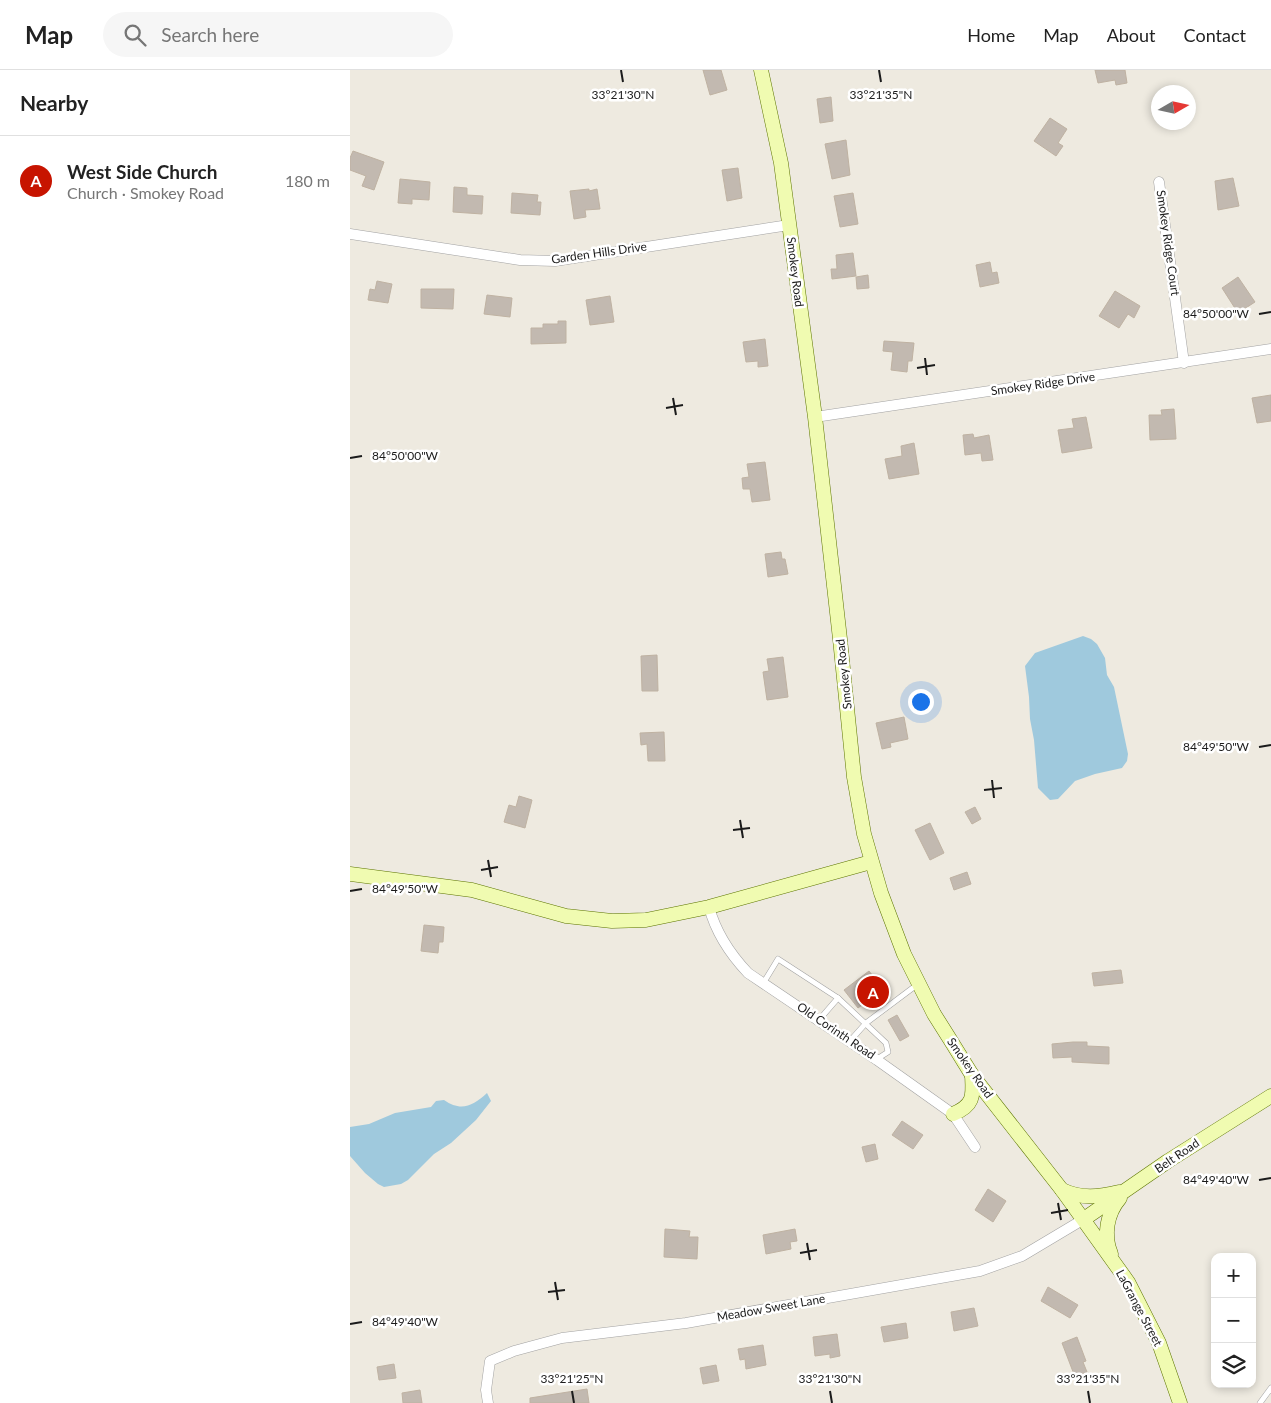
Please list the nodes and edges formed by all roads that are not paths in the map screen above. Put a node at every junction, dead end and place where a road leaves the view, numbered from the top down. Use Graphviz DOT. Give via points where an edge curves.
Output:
graph roads {
  1 [pos="761,70"];
  2 [pos="1159,182"];
  3 [pos="789,225"];
  4 [pos="350,234"];
  5 [pos="1271,349"];
  6 [pos="1184,363"];
  7 [pos="815,417"];
  8 [pos="871,862"];
  9 [pos="350,874"];
  10 [pos="709,907"];
  11 [pos="764,982"];
  12 [pos="918,984"];
  13 [pos="838,998"];
  14 [pos="819,1020"];
  15 [pos="866,1023"];
  16 [pos="850,1041"];
  17 [pos="877,1060"];
  18 [pos="972,1075"];
  19 [pos="1271,1096"];
  20 [pos="953,1114"];
  21 [pos="975,1147"];
  22 [pos="1062,1190"];
  23 [pos="1127,1190"];
  24 [pos="1084,1219"];
  25 [pos="1114,1262"];
  26 [pos="1271,1388"];
  27 [pos="488,1403"];
  28 [pos="1180,1403"];
  29 [pos="1260,1403"];
  1 -- 3 [label="street, Smokey Road" via="781,163"];
  2 -- 6 [label="street, Smokey Ridge Court"];
  3 -- 4 [label="street, Garden Hills Drive" via="555,261 520,260"];
  3 -- 7 [label="street, Smokey Road"];
  5 -- 6 [label="street, Smokey Ridge Drive"];
  6 -- 7 [label="street, Smokey Ridge Drive"];
  7 -- 8 [label="street, Smokey Road" via="854,777"];
  8 -- 10 [label="street"];
  8 -- 12 [label="street, Smokey Road" via="892,924"];
  9 -- 10 [label="street" via="472,890 566,916 612,921 646,920"];
  10 -- 11 [label="street, Old Corinth Road" via="720,936 736,960 748,973"];
  11 -- 13 [label="lane" via="778,959"];
  11 -- 14 [label="street, Old Corinth Road"];
  12 -- 15 [label="lane"];
  12 -- 18 [label="street, Smokey Road"];
  13 -- 14 [label="lane"];
  13 -- 15 [label="lane"];
  14 -- 16 [label="street, Old Corinth Road"];
  15 -- 16 [label="lane"];
  15 -- 17 [label="lane" via="886,1043 888,1052"];
  16 -- 17 [label="street, Old Corinth Road"];
  17 -- 20 [label="street, Old Corinth Road"];
  18 -- 20 [label="street" via="973,1094 969,1104"];
  18 -- 22 [label="street, Smokey Road"];
  19 -- 23 [label="street, Belt Road"];
  20 -- 21 [label="street, Old Corinth Road"];
  22 -- 23 [label="street" via="1089,1197"];
  22 -- 24 [label="street, Smokey Road"];
  23 -- 24 [label="street, Belt Road"];
  23 -- 25 [label="street" via="1112,1206 1108,1219 1108,1247"];
  24 -- 25 [label="street, LaGrange Street"];
  24 -- 27 [label="street, Meadow Sweet Lane" via="1022,1256 980,1271 686,1322 562,1338 514,1351 490,1361 486,1390"];
  25 -- 28 [label="street, LaGrange Street" via="1151,1326"];
  26 -- 29 [label="lane"];
}
